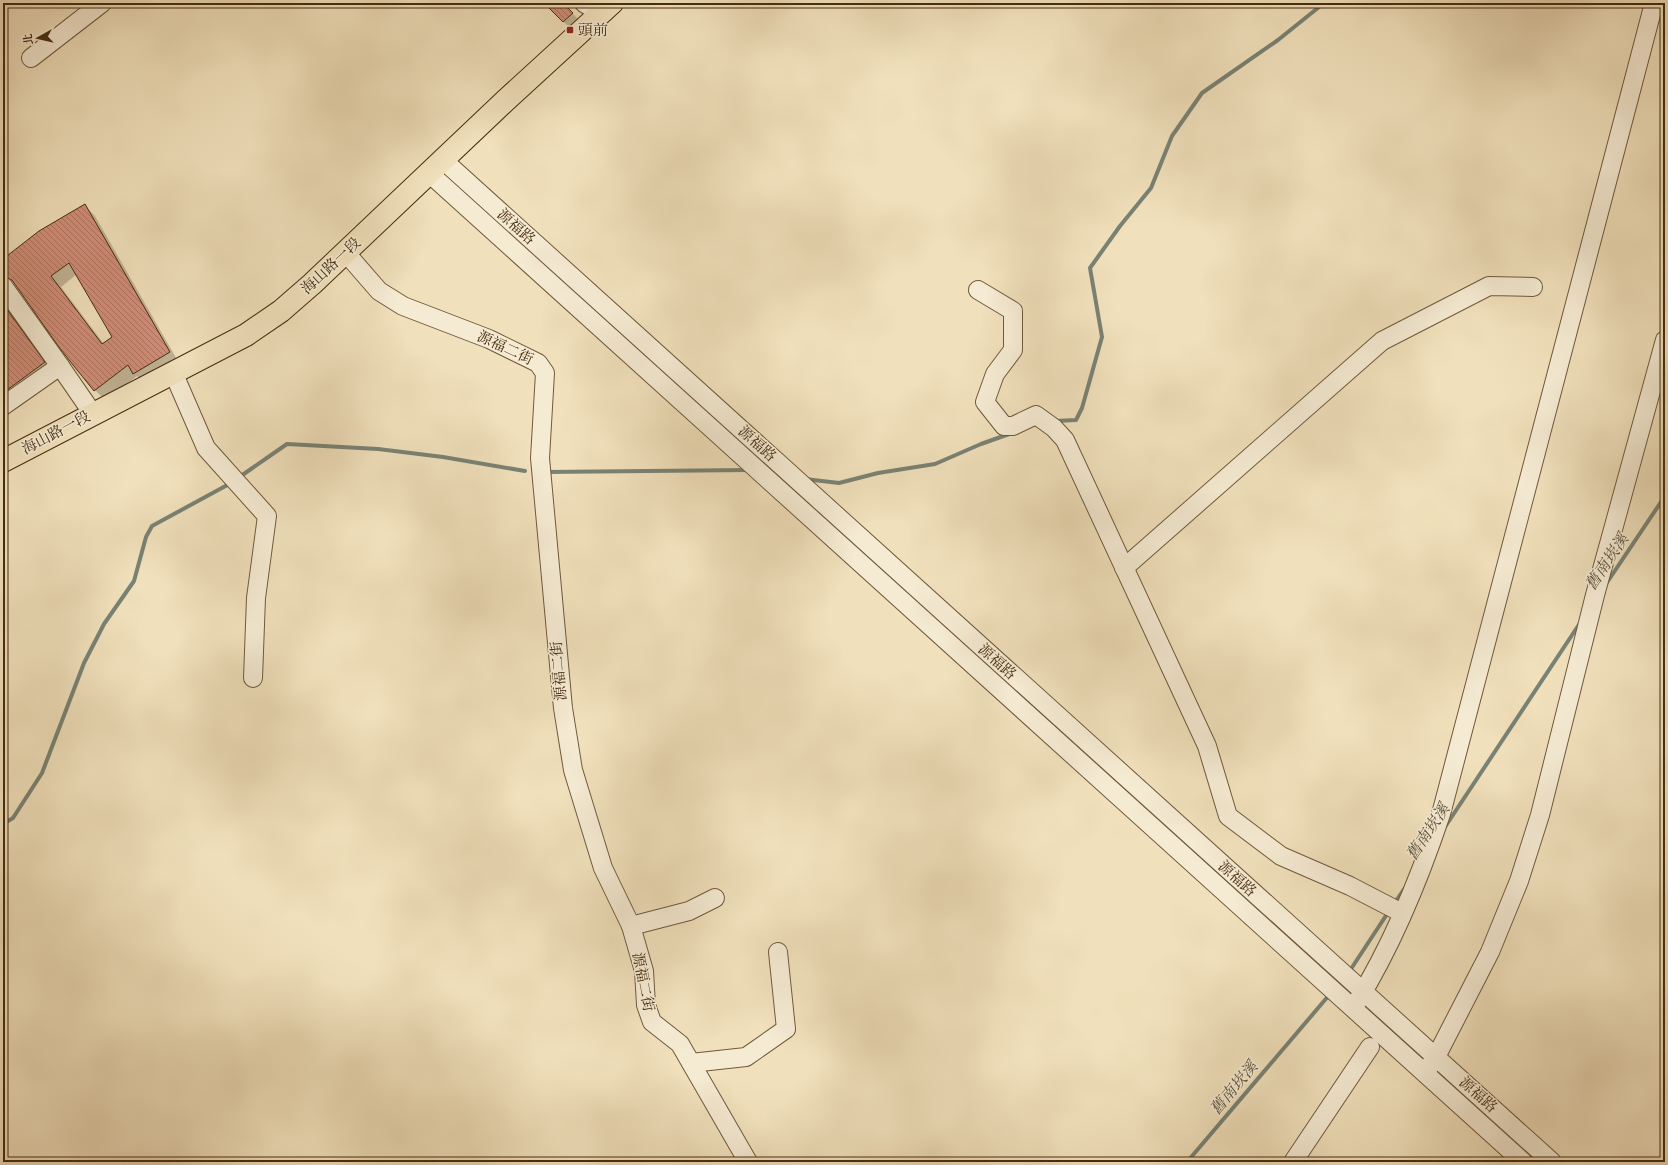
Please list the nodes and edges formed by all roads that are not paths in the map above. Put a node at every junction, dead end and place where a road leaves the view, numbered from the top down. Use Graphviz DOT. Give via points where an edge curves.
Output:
graph roads {
  1 [pos="102,3"];
  2 [pos="1654,3"];
  3 [pos="599,6"];
  4 [pos="31,58"];
  5 [pos="436,167"];
  6 [pos="346,253"];
  7 [pos="3,286"];
  8 [pos="1533,287"];
  9 [pos="978,290"];
  10 [pos="1665,340"];
  11 [pos="60,366"];
  12 [pos="173,372"];
  13 [pos="3,406"];
  14 [pos="93,414"];
  15 [pos="3,461"];
  16 [pos="1124,568"];
  17 [pos="253,678"];
  18 [pos="715,898"];
  19 [pos="1401,912"];
  20 [pos="631,926"];
  21 [pos="778,952"];
  22 [pos="1363,992"];
  23 [pos="1352,1009"];
  24 [pos="1370,1046"];
  25 [pos="1436,1057"];
  26 [pos="690,1063"];
  27 [pos="1425,1072"];
  28 [pos="748,1162"];
  29 [pos="1294,1162"];
  30 [pos="1523,1162"];
  31 [pos="1552,1162"];
  1 -- 4 [label="street"];
  2 -- 19 [label="street" via="1453,770 1424,866"];
  3 -- 5 [label="main road, 海山路一段"];
  5 -- 6 [label="main road, 海山路一段"];
  5 -- 22 [label="street, 源福路"];
  5 -- 23 [label="street, 源福路"];
  6 -- 12 [label="main road, 海山路一段" via="281,311 246,335"];
  6 -- 20 [label="street, 源福二街" via="379,291 403,306 489,339 538,363 545,373 540,458 563,708 573,770 603,868"];
  7 -- 11 [label="street"];
  8 -- 16 [label="street" via="1489,286 1382,341"];
  9 -- 16 [label="street" via="1013,311 1013,350 995,374 985,402 1004,426 1013,426 1037,416 1065,440"];
  10 -- 25 [label="street" via="1597,588 1533,837 1519,881 1490,952"];
  11 -- 13 [label="street"];
  11 -- 14 [label="street"];
  12 -- 14 [label="main road, 海山路一段"];
  12 -- 17 [label="street" via="206,448 267,516 256,598"];
  14 -- 15 [label="main road, 海山路一段"];
  16 -- 19 [label="street" via="1206,746 1228,816 1281,856"];
  18 -- 20 [label="street" via="688,911"];
  19 -- 22 [label="street"];
  20 -- 26 [label="street, 源福二街" via="644,971 646,1006 652,1022 680,1044"];
  21 -- 26 [label="street" via="786,1029 746,1057"];
  22 -- 23 [label="street"];
  22 -- 25 [label="street, 源福路"];
  23 -- 27 [label="street, 源福路"];
  24 -- 29 [label="street"];
  25 -- 27 [label="street"];
  25 -- 31 [label="street, 源福路"];
  26 -- 28 [label="street, 源福二街"];
  27 -- 30 [label="street, 源福路"];
}
